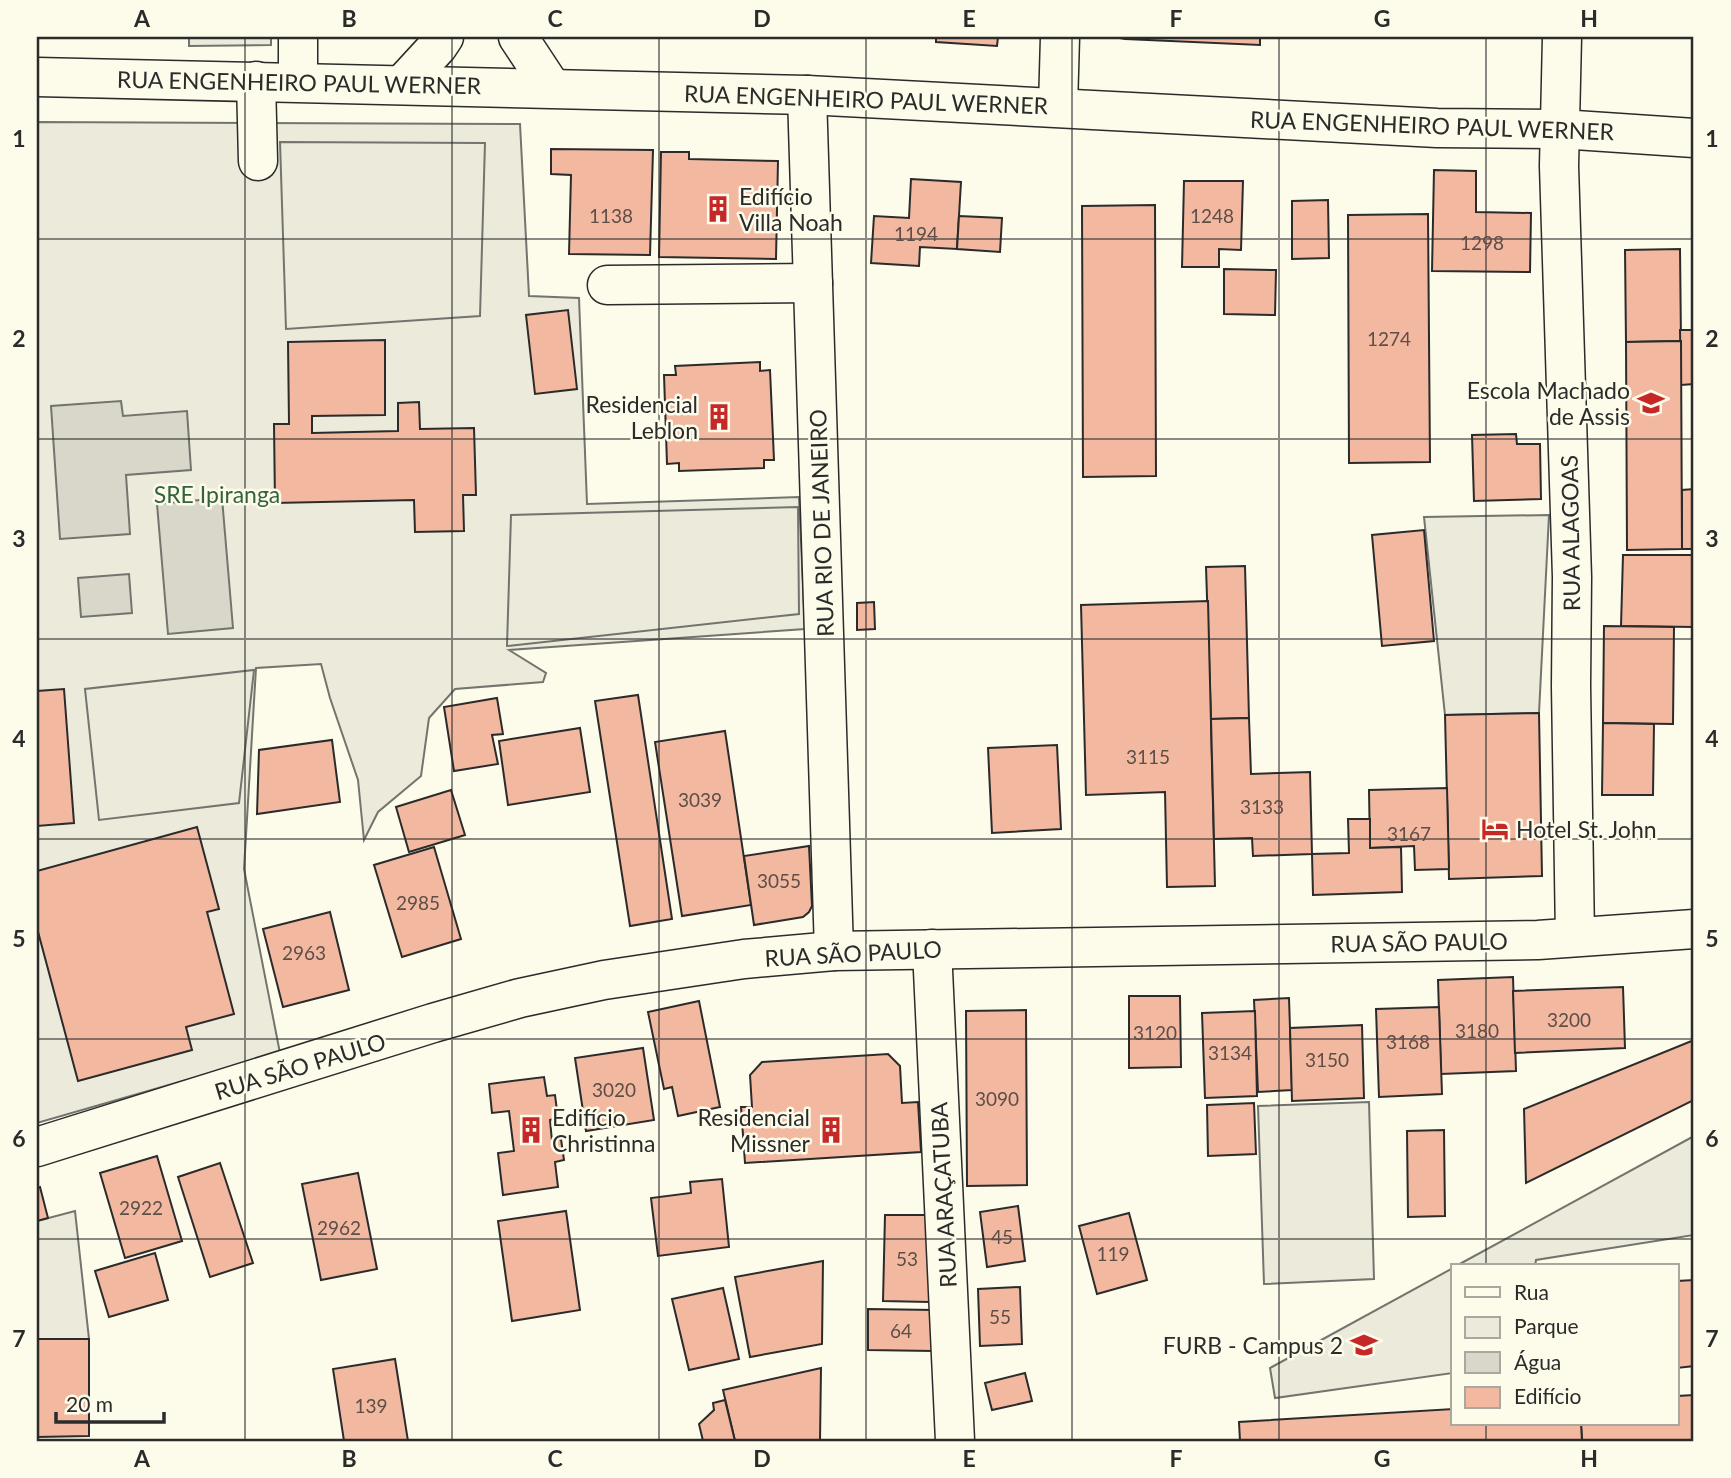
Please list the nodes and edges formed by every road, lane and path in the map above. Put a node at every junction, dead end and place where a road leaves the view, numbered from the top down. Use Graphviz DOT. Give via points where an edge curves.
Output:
graph roads {
  1 [pos="298,37"];
  2 [pos="444,37"];
  3 [pos="518,37"];
  4 [pos="1060,37"];
  5 [pos="1562,37"];
  6 [pos="37,77"];
  7 [pos="256,81"];
  8 [pos="298,82"];
  9 [pos="403,84"];
  10 [pos="551,88"];
  11 [pos="807,95"];
  12 [pos="1058,107"];
  13 [pos="1560,130"];
  14 [pos="1694,138"];
  15 [pos="258,161"];
  16 [pos="813,284"];
  17 [pos="607,285"];
  18 [pos="1694,929"];
  19 [pos="1575,937"];
  20 [pos="932,949"];
  21 [pos="834,951"];
  22 [pos="37,1147"];
  23 [pos="955,1441"];
  1 -- 8 [label="main road"];
  2 -- 9 [label="main road"];
  3 -- 10 [label="main road"];
  4 -- 12 [label="main road"];
  5 -- 13 [label="main road, RUA ALAGOAS"];
  6 -- 7 [label="main road, RUA ENGENHEIRO PAUL WERNER"];
  7 -- 8 [label="main road, RUA ENGENHEIRO PAUL WERNER"];
  7 -- 15 [label="main road"];
  8 -- 9 [label="main road, RUA ENGENHEIRO PAUL WERNER"];
  9 -- 10 [label="main road, RUA ENGENHEIRO PAUL WERNER"];
  10 -- 11 [label="main road, RUA ENGENHEIRO PAUL WERNER"];
  11 -- 12 [label="main road, RUA ENGENHEIRO PAUL WERNER"];
  11 -- 16 [label="main road, RUA RIO DE JANEIRO"];
  12 -- 13 [label="main road, RUA ENGENHEIRO PAUL WERNER" via="1437,128"];
  13 -- 14 [label="main road, RUA ENGENHEIRO PAUL WERNER"];
  13 -- 19 [label="main road, RUA ALAGOAS" via="1572,577"];
  16 -- 17 [label="main road"];
  16 -- 21 [label="main road, RUA RIO DE JANEIRO"];
  18 -- 19 [label="main road, RUA SÃO PAULO"];
  19 -- 20 [label="main road, RUA SÃO PAULO"];
  20 -- 21 [label="main road, RUA SÃO PAULO"];
  20 -- 23 [label="main road, RUA ARAÇATUBA"];
  21 -- 22 [label="main road, RUA SÃO PAULO" via="744,959 520,998"];
}
